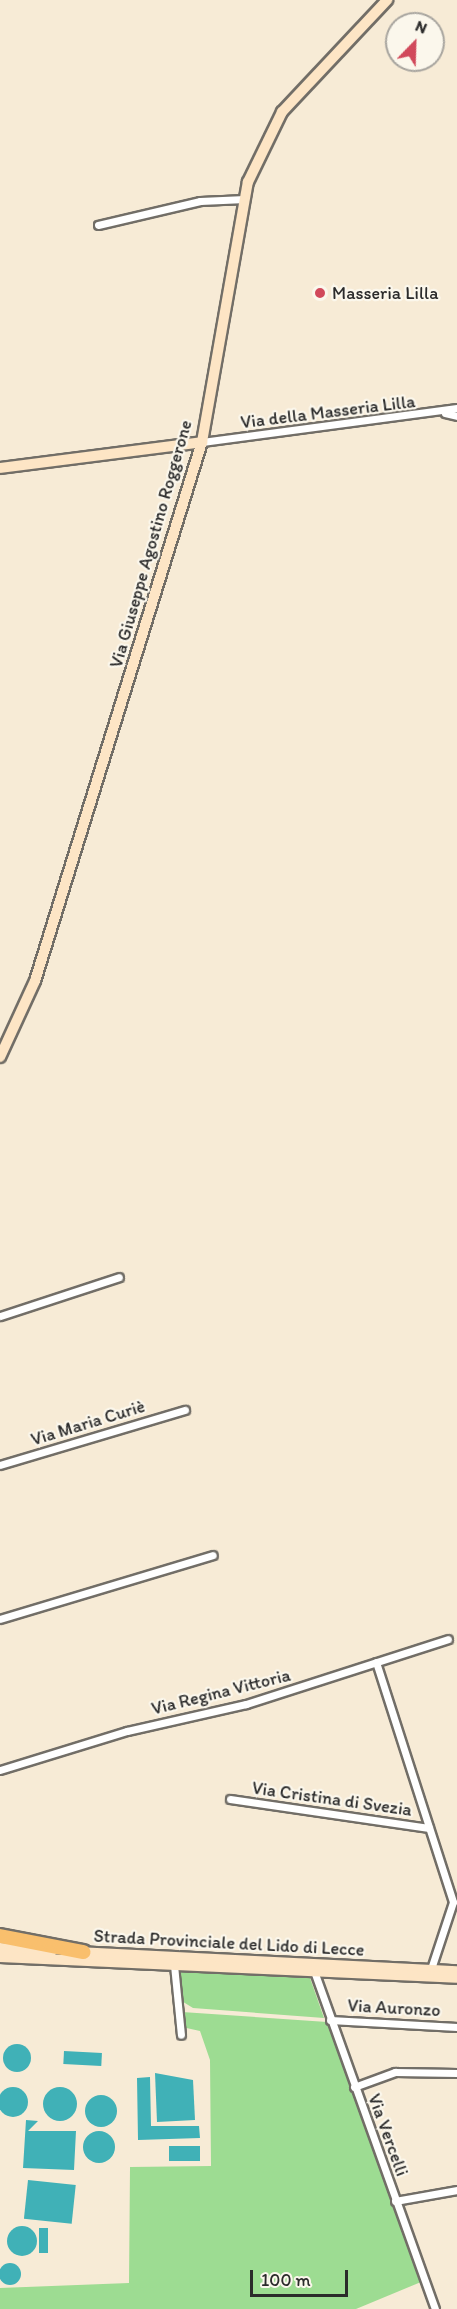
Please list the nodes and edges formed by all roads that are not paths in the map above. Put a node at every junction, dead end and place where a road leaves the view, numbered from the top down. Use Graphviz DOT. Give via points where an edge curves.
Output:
graph roads {
  1 [pos="387,0"];
  2 [pos="245,199"];
  3 [pos="98,225"];
  4 [pos="457,408"];
  5 [pos="442,412"];
  6 [pos="457,416"];
  7 [pos="202,442"];
  8 [pos="5,467"];
  9 [pos="0,1057"];
  10 [pos="119,1277"];
  11 [pos="0,1316"];
  12 [pos="185,1410"];
  13 [pos="0,1465"];
  14 [pos="213,1555"];
  15 [pos="0,1619"];
  16 [pos="448,1639"];
  17 [pos="376,1662"];
  18 [pos="0,1770"];
  19 [pos="230,1799"];
  20 [pos="429,1828"];
  21 [pos="0,1936"];
  22 [pos="0,1948"];
  23 [pos="83,1952"];
  24 [pos="0,1957"];
  25 [pos="174,1965"];
  26 [pos="431,1969"];
  27 [pos="314,1971"];
  28 [pos="457,1971"];
  29 [pos="457,1978"];
  30 [pos="330,2020"];
  31 [pos="457,2027"];
  32 [pos="181,2035"];
  33 [pos="457,2073"];
  34 [pos="354,2086"];
  35 [pos="457,2190"];
  36 [pos="395,2201"];
  37 [pos="435,2309"];
  1 -- 2 [label="street, Via Giuseppe Agostino Roggerone" via="282,112 264,141"];
  2 -- 3 [label="street" via="200,201"];
  2 -- 7 [label="street, Via Giuseppe Agostino Roggerone"];
  4 -- 5 [label="street, Via della Masseria Lilla"];
  5 -- 6 [label="street"];
  5 -- 7 [label="street, Via della Masseria Lilla"];
  7 -- 8 [label="street"];
  7 -- 9 [label="street, Via Giuseppe Agostino Roggerone" via="35,981"];
  10 -- 11 [label="street"];
  12 -- 13 [label="street, Via Maria Curiè"];
  14 -- 15 [label="street"];
  16 -- 17 [label="street, Via Regina Vittoria"];
  17 -- 18 [label="street, Via Regina Vittoria" via="246,1704 127,1731"];
  17 -- 20 [label="street"];
  19 -- 20 [label="street, Via Cristina di Svezia"];
  20 -- 26 [label="street" via="453,1902"];
  21 -- 23 [label="highway"];
  22 -- 23 [label="street, Strada Provinciale del Lido di Lecce"];
  23 -- 26 [label="street, Strada Provinciale del Lido di Lecce"];
  24 -- 25 [label="street, Strada Provinciale del Lido di Lecce"];
  25 -- 27 [label="street, Strada Provinciale del Lido di Lecce"];
  25 -- 32 [label="street"];
  26 -- 28 [label="street, Strada Provinciale del Lido di Lecce"];
  27 -- 29 [label="street, Strada Provinciale del Lido di Lecce"];
  27 -- 30 [label="street, Via Vercelli"];
  30 -- 31 [label="street, Via Auronzo"];
  30 -- 34 [label="street, Via Vercelli"];
  33 -- 34 [label="street" via="395,2072"];
  34 -- 36 [label="street, Via Vercelli"];
  35 -- 36 [label="street"];
  36 -- 37 [label="street, Via Vercelli"];
}
